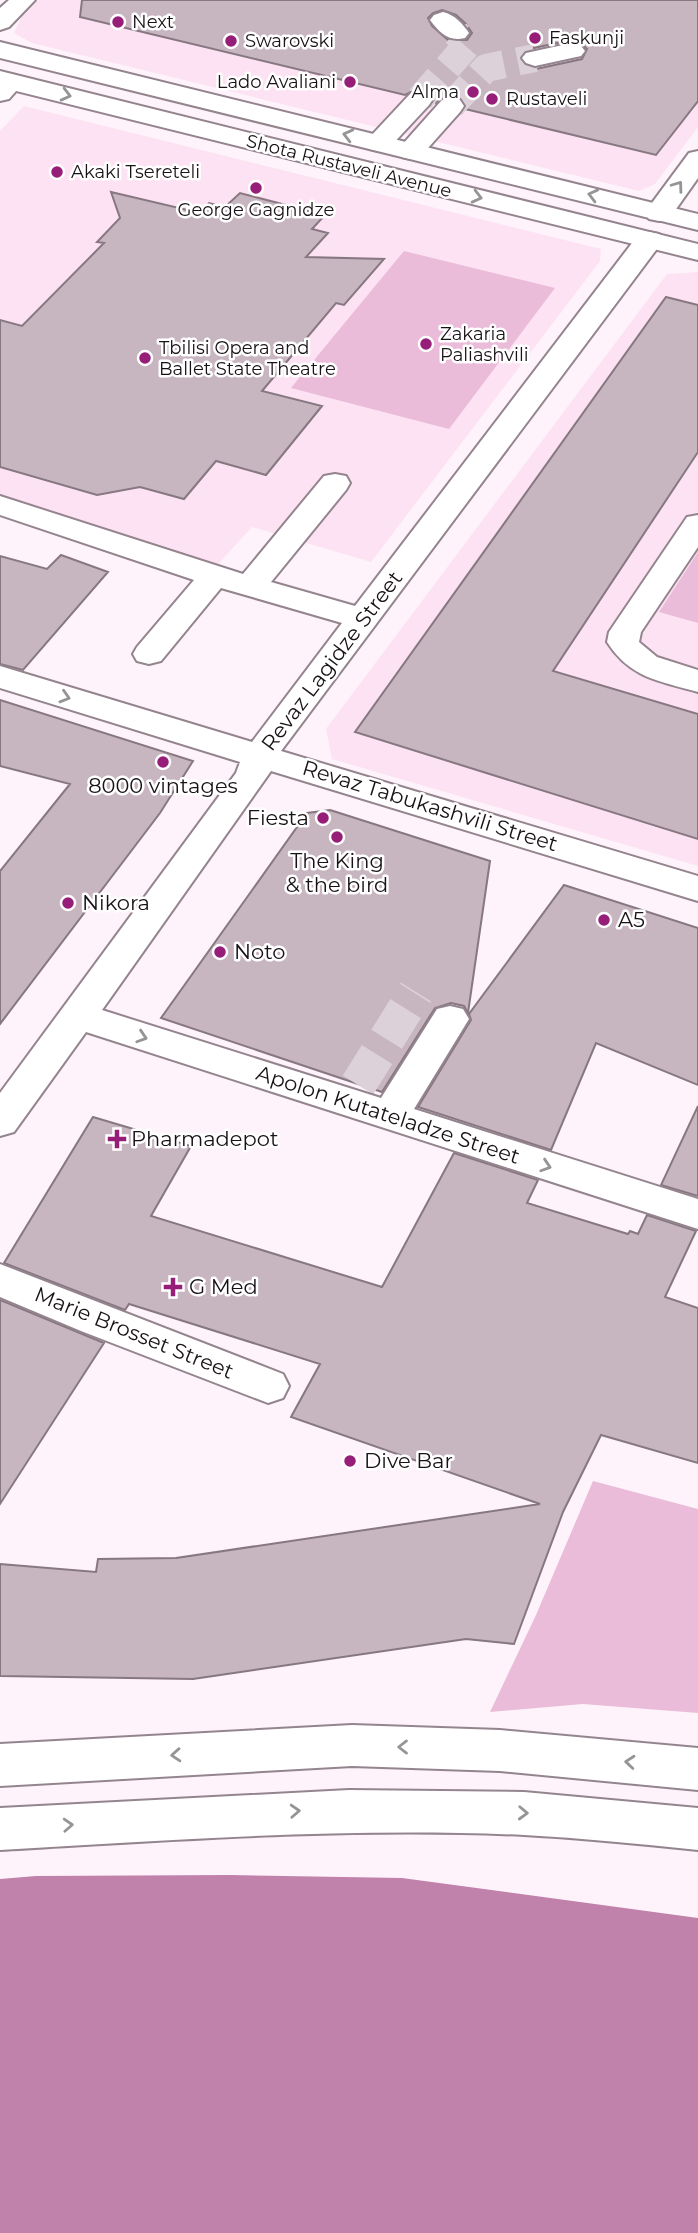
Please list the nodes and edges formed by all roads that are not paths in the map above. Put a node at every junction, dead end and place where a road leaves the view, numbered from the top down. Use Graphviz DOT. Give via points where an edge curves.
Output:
graph roads {
  1 [pos="23,0"];
  2 [pos="0,22"];
  3 [pos="0,50"];
  4 [pos="572,51"];
  5 [pos="535,58"];
  6 [pos="4,84"];
  7 [pos="420,99"];
  8 [pos="451,106"];
  9 [pos="379,143"];
  10 [pos="411,151"];
  11 [pos="698,159"];
  12 [pos="698,222"];
  13 [pos="654,226"];
  14 [pos="698,252"];
  15 [pos="335,483"];
  16 [pos="0,505"];
  17 [pos="698,524"];
  18 [pos="214,576"];
  19 [pos="250,587"];
  20 [pos="364,619"];
  21 [pos="149,654"];
  22 [pos="0,677"];
  23 [pos="698,681"];
  24 [pos="260,755"];
  25 [pos="698,889"];
  26 [pos="78,1016"];
  27 [pos="450,1019"];
  28 [pos="390,1116"];
  29 [pos="0,1122"];
  30 [pos="698,1214"];
  31 [pos="0,1280"];
  32 [pos="268,1386"];
  33 [pos="0,1765"];
  34 [pos="698,1769"];
  35 [pos="0,1829"];
  36 [pos="698,1829"];
  1 -- 2 [label="main road"];
  9 -- 3 [label="main road, Shota Rustaveli Avenue, one-way"];
  4 -- 5 [label="main road"];
  6 -- 13 [label="main road, Shota Rustaveli Avenue, one-way"];
  7 -- 9 [label="main road"];
  8 -- 10 [label="main road"];
  9 -- 10 [label="main road, Shota Rustaveli Avenue"];
  13 -- 10 [label="main road, Shota Rustaveli Avenue, one-way"];
  13 -- 11 [label="main road, Revaz Lagidze Street, one-way"];
  12 -- 13 [label="main road, Shota Rustaveli Avenue"];
  13 -- 14 [label="main road, Shota Rustaveli Avenue"];
  13 -- 20 [label="main road, Revaz Lagidze Street"];
  15 -- 19 [label="main road"];
  16 -- 18 [label="main road"];
  17 -- 23 [label="main road" via="625,632 623,642 630,655 648,666"];
  18 -- 19 [label="main road"];
  18 -- 21 [label="main road"];
  19 -- 20 [label="main road"];
  20 -- 24 [label="main road, Revaz Lagidze Street"];
  22 -- 24 [label="main road, Revaz Tabukashvili Street, one-way"];
  24 -- 25 [label="main road, Revaz Tabukashvili Street"];
  24 -- 26 [label="main road, Revaz Lagidze Street" via="252,776"];
  26 -- 28 [label="main road, Apolon Kutateladze Street, one-way" via="352,1093"];
  26 -- 29 [label="main road, Revaz Lagidze Street"];
  27 -- 28 [label="main road"];
  28 -- 30 [label="main road, Apolon Kutateladze Street, one-way"];
  31 -- 32 [label="main road, Marie Brosset Street"];
  34 -- 33 [label="main road, one-way" via="423,1747 303,1747"];
  35 -- 36 [label="main road, one-way" via="302,1811 435,1809"];
}
